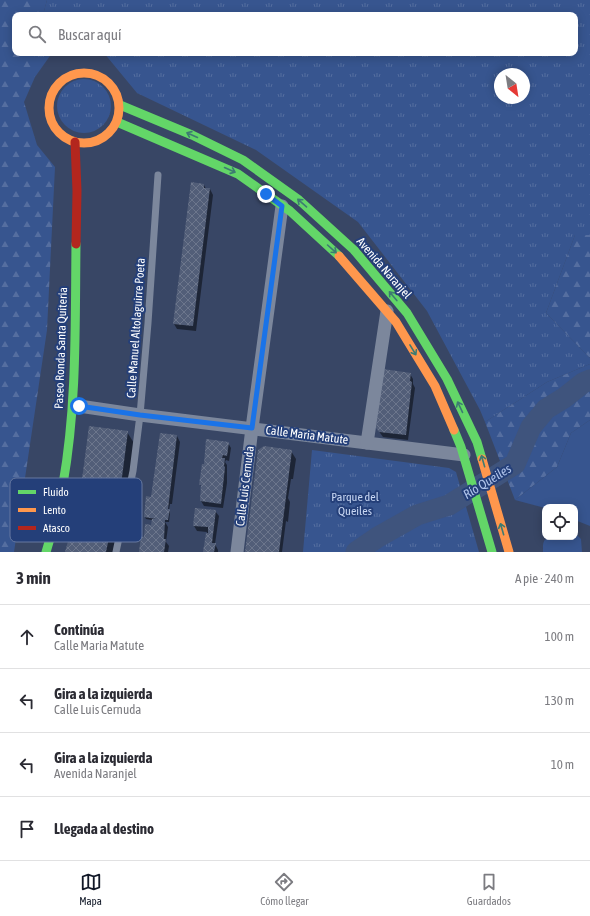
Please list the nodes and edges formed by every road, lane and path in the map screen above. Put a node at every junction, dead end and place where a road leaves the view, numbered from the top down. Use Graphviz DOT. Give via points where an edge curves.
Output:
graph roads {
  1 [pos="120,105"];
  2 [pos="116,122"];
  3 [pos="75,142"];
  4 [pos="84,143"];
  5 [pos="158,175"];
  6 [pos="282,206"];
  7 [pos="387,311"];
  8 [pos="79,406"];
  9 [pos="140,415"];
  10 [pos="252,428"];
  11 [pos="367,443"];
  12 [pos="464,455"];
  13 [pos="63,478"];
  14 [pos="69,478"];
  15 [pos="132,478"];
  16 [pos="49,542"];
  17 [pos="54,542"];
  18 [pos="118,542"];
  19 [pos="46,552"];
  20 [pos="52,552"];
  21 [pos="116,552"];
  22 [pos="237,552"];
  23 [pos="492,552"];
  24 [pos="509,552"];
  1 -- 2 [label="street"];
  1 -- 3 [label="street" via="114,89 102,77 86,72 69,75 56,84 49,98 48,113 54,128 63,137"];
  24 -- 1 [label="street, Avenida Naranjel, one-way" via="477,442 447,379 407,313 354,250 299,200 243,160 192,135"];
  2 -- 4 [label="street" via="109,133 98,140"];
  2 -- 6 [label="street, Avenida Naranjel, one-way" via="238,174"];
  3 -- 4 [label="street"];
  3 -- 13 [label="street, Paseo Ronda Santa Quiteria" via="78,220 73,398"];
  4 -- 8 [label="street, Paseo Ronda Santa Quiteria"];
  5 -- 9 [label="lane, Calle Manuel Altolaguirre Poeta"];
  6 -- 7 [label="street, Avenida Naranjel, one-way" via="343,259"];
  6 -- 10 [label="street, Calle Luis Cernuda"];
  7 -- 11 [label="street"];
  7 -- 12 [label="street, Avenida Naranjel, one-way" via="435,386"];
  8 -- 9 [label="street, Calle Maria Matute"];
  8 -- 14 [label="street, Paseo Ronda Santa Quiteria"];
  9 -- 10 [label="street, Calle Maria Matute"];
  9 -- 15 [label="lane, Calle Manuel Altolaguirre Poeta"];
  10 -- 11 [label="street, Calle Maria Matute"];
  10 -- 22 [label="street, Calle Luis Cernuda"];
  11 -- 12 [label="street, Calle Maria Matute"];
  12 -- 23 [label="street, Avenida Naranjel"];
  16 -- 19 [label="street, Paseo Ronda Santa Quiteria"];
  17 -- 20 [label="street, Paseo Ronda Santa Quiteria"];
  18 -- 21 [label="lane, Calle Manuel Altolaguirre Poeta"];
}
